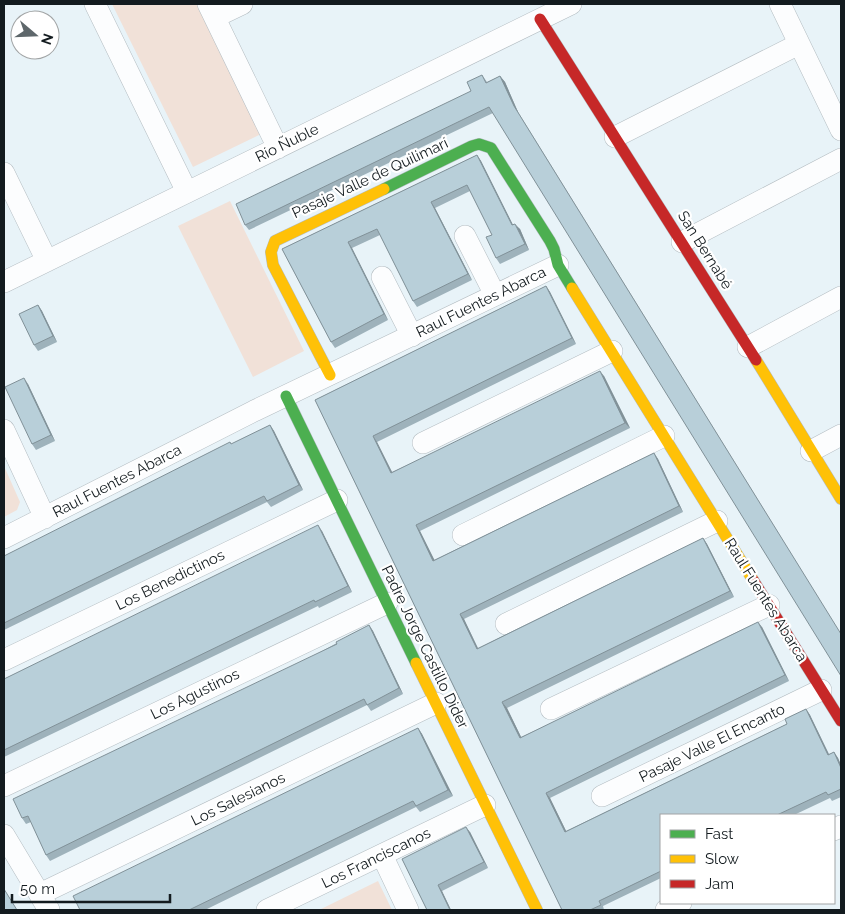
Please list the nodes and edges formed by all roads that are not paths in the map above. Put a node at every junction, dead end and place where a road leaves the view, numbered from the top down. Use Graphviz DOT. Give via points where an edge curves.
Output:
graph roads {
  1 [pos="95,4"];
  2 [pos="242,4"];
  3 [pos="571,4"];
  4 [pos="780,4"];
  5 [pos="212,10"];
  6 [pos="540,19"];
  7 [pos="800,44"];
  8 [pos="841,130"];
  9 [pos="616,137"];
  10 [pos="278,148"];
  11 [pos="841,159"];
  12 [pos="4,172"];
  13 [pos="187,192"];
  14 [pos="465,236"];
  15 [pos="682,242"];
  16 [pos="47,261"];
  17 [pos="558,265"];
  18 [pos="382,276"];
  19 [pos="4,282"];
  20 [pos="495,296"];
  21 [pos="841,297"];
  22 [pos="412,336"];
  23 [pos="748,347"];
  24 [pos="612,351"];
  25 [pos="330,375"];
  26 [pos="286,396"];
  27 [pos="4,430"];
  28 [pos="841,435"];
  29 [pos="664,436"];
  30 [pos="423,443"];
  31 [pos="811,451"];
  32 [pos="841,499"];
  33 [pos="337,500"];
  34 [pos="45,518"];
  35 [pos="717,521"];
  36 [pos="463,535"];
  37 [pos="4,538"];
  38 [pos="386,603"];
  39 [pos="769,606"];
  40 [pos="506,624"];
  41 [pos="4,660"];
  42 [pos="822,690"];
  43 [pos="436,703"];
  44 [pos="551,709"];
  45 [pos="841,721"];
  46 [pos="4,786"];
  47 [pos="602,796"];
  48 [pos="485,805"];
  49 [pos="4,835"];
  50 [pos="382,855"];
  51 [pos="44,902"];
  52 [pos="679,904"];
  53 [pos="267,910"];
  54 [pos="408,910"];
  55 [pos="537,910"];
  56 [pos="666,910"];
  1 -- 13 [label="street"];
  2 -- 5 [label="street"];
  3 -- 6 [label="street, Río Ñuble"];
  4 -- 7 [label="street"];
  5 -- 10 [label="street"];
  6 -- 9 [label="street, San Bernabé"];
  6 -- 10 [label="street, Río Ñuble"];
  7 -- 8 [label="street"];
  7 -- 9 [label="street"];
  9 -- 15 [label="street, San Bernabé"];
  10 -- 13 [label="street, Río Ñuble"];
  11 -- 15 [label="street"];
  12 -- 16 [label="street"];
  13 -- 16 [label="street, Río Ñuble"];
  14 -- 20 [label="street"];
  15 -- 23 [label="street, San Bernabé"];
  16 -- 19 [label="street, Río Ñuble"];
  17 -- 20 [label="street, Raul Fuentes Abarca"];
  17 -- 24 [label="street, Raul Fuentes Abarca"];
  17 -- 25 [label="street, Pasaje Valle de Quilimarí" via="550,241 496,153 479,144 279,238 272,245 270,258"];
  18 -- 22 [label="street"];
  20 -- 22 [label="street, Raul Fuentes Abarca"];
  21 -- 23 [label="street"];
  22 -- 25 [label="street, Raul Fuentes Abarca"];
  23 -- 31 [label="street, San Bernabé"];
  24 -- 29 [label="street, Raul Fuentes Abarca"];
  24 -- 30 [label="street"];
  25 -- 26 [label="street, Raul Fuentes Abarca"];
  26 -- 33 [label="street, Padre Jorge Castillo Dider"];
  26 -- 34 [label="street, Raul Fuentes Abarca"];
  27 -- 34 [label="street"];
  28 -- 31 [label="street"];
  29 -- 35 [label="street, Raul Fuentes Abarca"];
  29 -- 36 [label="street"];
  31 -- 32 [label="street, San Bernabé"];
  33 -- 38 [label="street, Padre Jorge Castillo Dider"];
  33 -- 41 [label="street, Los Benedictinos"];
  34 -- 37 [label="street, Raul Fuentes Abarca"];
  35 -- 39 [label="street, Raul Fuentes Abarca"];
  35 -- 40 [label="street"];
  38 -- 43 [label="street, Padre Jorge Castillo Dider"];
  38 -- 46 [label="street, Los Agustinos"];
  39 -- 42 [label="street, Raul Fuentes Abarca"];
  39 -- 44 [label="street"];
  42 -- 45 [label="street, Raul Fuentes Abarca"];
  42 -- 47 [label="street, Pasaje Valle El Encanto"];
  43 -- 48 [label="street, Padre Jorge Castillo Dider"];
  43 -- 51 [label="street, Los Salesianos"];
  48 -- 50 [label="street, Los Franciscanos"];
  48 -- 55 [label="street, Padre Jorge Castillo Dider"];
  49 -- 51 [label="street"];
  50 -- 53 [label="street, Los Franciscanos"];
  50 -- 54 [label="street"];
  52 -- 56 [label="street"];
}
